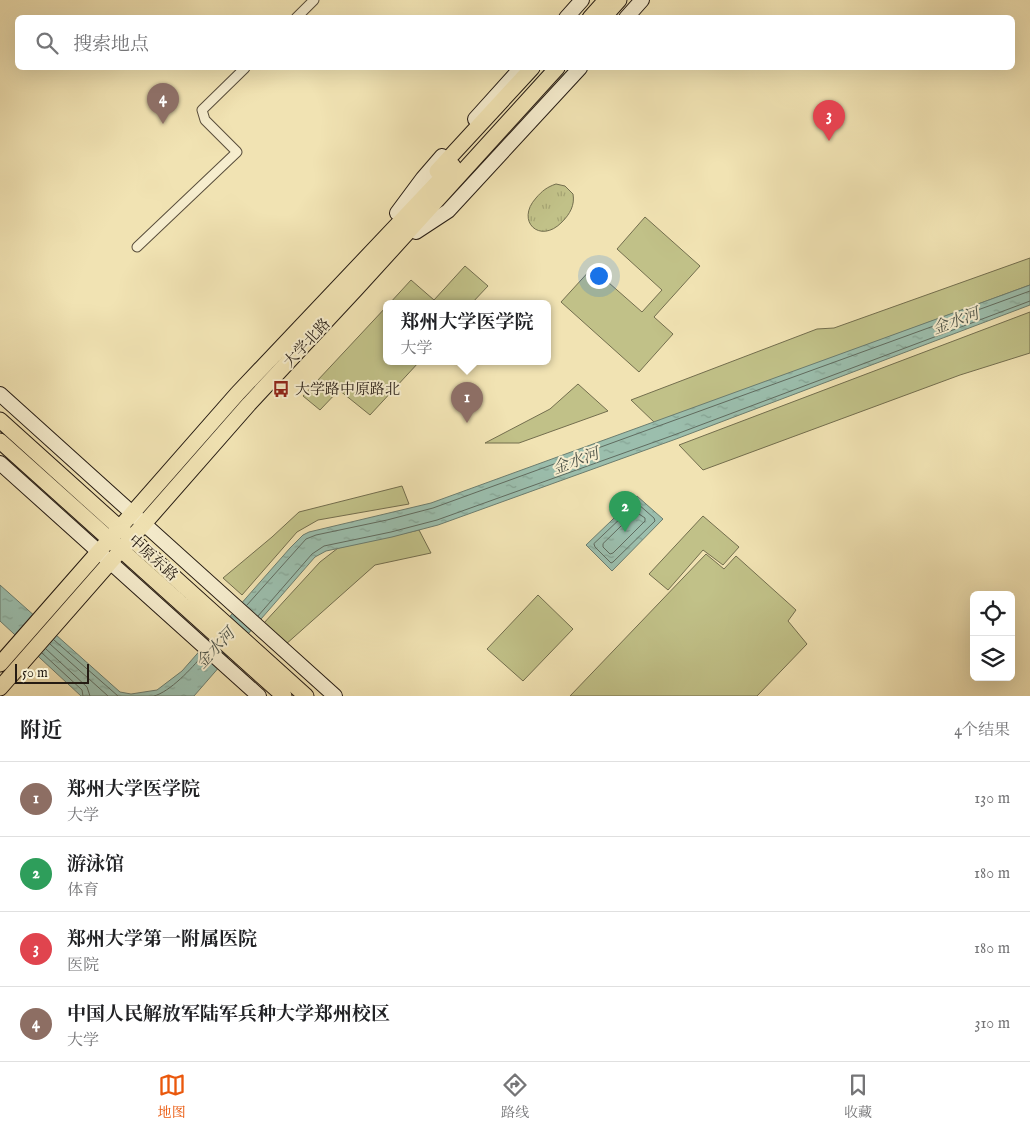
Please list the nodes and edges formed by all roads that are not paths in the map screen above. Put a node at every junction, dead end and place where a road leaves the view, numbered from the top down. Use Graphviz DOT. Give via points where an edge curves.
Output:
graph roads {
  1 [pos="314,0"];
  2 [pos="582,0"];
  3 [pos="594,0"];
  4 [pos="606,0"];
  5 [pos="619,0"];
  6 [pos="630,0"];
  7 [pos="642,0"];
  8 [pos="299,15"];
  9 [pos="569,15"];
  10 [pos="581,15"];
  11 [pos="593,15"];
  12 [pos="606,15"];
  13 [pos="617,15"];
  14 [pos="629,15"];
  15 [pos="243,70"];
  16 [pos="519,70"];
  17 [pos="530,70"];
  18 [pos="542,70"];
  19 [pos="555,70"];
  20 [pos="567,70"];
  21 [pos="578,70"];
  22 [pos="470,155"];
  23 [pos="397,214"];
  24 [pos="416,232"];
  25 [pos="137,247"];
  26 [pos="346,277"];
  27 [pos="357,288"];
  28 [pos="0,394"];
  29 [pos="0,420"];
  30 [pos="0,441"];
  31 [pos="0,463"];
  32 [pos="132,513"];
  33 [pos="144,523"];
  34 [pos="114,533"];
  35 [pos="126,544"];
  36 [pos="99,552"];
  37 [pos="110,562"];
  38 [pos="50,618"];
  39 [pos="250,655"];
  40 [pos="0,664"];
  41 [pos="0,688"];
  42 [pos="259,696"];
  43 [pos="284,696"];
  44 [pos="306,696"];
  45 [pos="335,696"];
  1 -- 8 [label="street"];
  2 -- 9 [label="street"];
  3 -- 10 [label="main road"];
  4 -- 11 [label="main road"];
  5 -- 12 [label="main road"];
  6 -- 13 [label="main road"];
  7 -- 14 [label="street"];
  15 -- 25 [label="street" via="202,110 204,120 237,152"];
  16 -- 23 [label="street" via="423,178"];
  17 -- 23 [label="main road"];
  18 -- 22 [label="main road, 大学北路"];
  19 -- 22 [label="main road, 大学北路"];
  20 -- 24 [label="main road"];
  21 -- 24 [label="street" via="448,211"];
  22 -- 26 [label="main road, 大学北路"];
  22 -- 27 [label="main road, 大学北路"];
  23 -- 26 [label="main road"];
  24 -- 27 [label="main road"];
  26 -- 32 [label="main road, 大学北路"];
  27 -- 33 [label="main road, 大学北路"];
  28 -- 32 [label="street"];
  29 -- 34 [label="main road, 中原东路"];
  30 -- 34 [label="main road, 中原东路"];
  31 -- 36 [label="street"];
  32 -- 33 [label="street"];
  32 -- 34 [label="main road, 大学北路"];
  33 -- 35 [label="main road, 大学北路"];
  33 -- 45 [label="street"];
  34 -- 35 [label="main road, 中原东路"];
  34 -- 36 [label="main road, 大学北路"];
  35 -- 37 [label="main road, 大学北路"];
  35 -- 39 [label="main road, 中原东路"];
  36 -- 37 [label="street"];
  36 -- 38 [label="main road, 大学北路"];
  37 -- 38 [label="main road, 大学北路"];
  37 -- 42 [label="street"];
  38 -- 40 [label="main road, 大学北路"];
  38 -- 41 [label="main road, 大学北路" via="24,661"];
  39 -- 43 [label="main road, 中原东路"];
  39 -- 44 [label="main road, 中原东路"];
}
